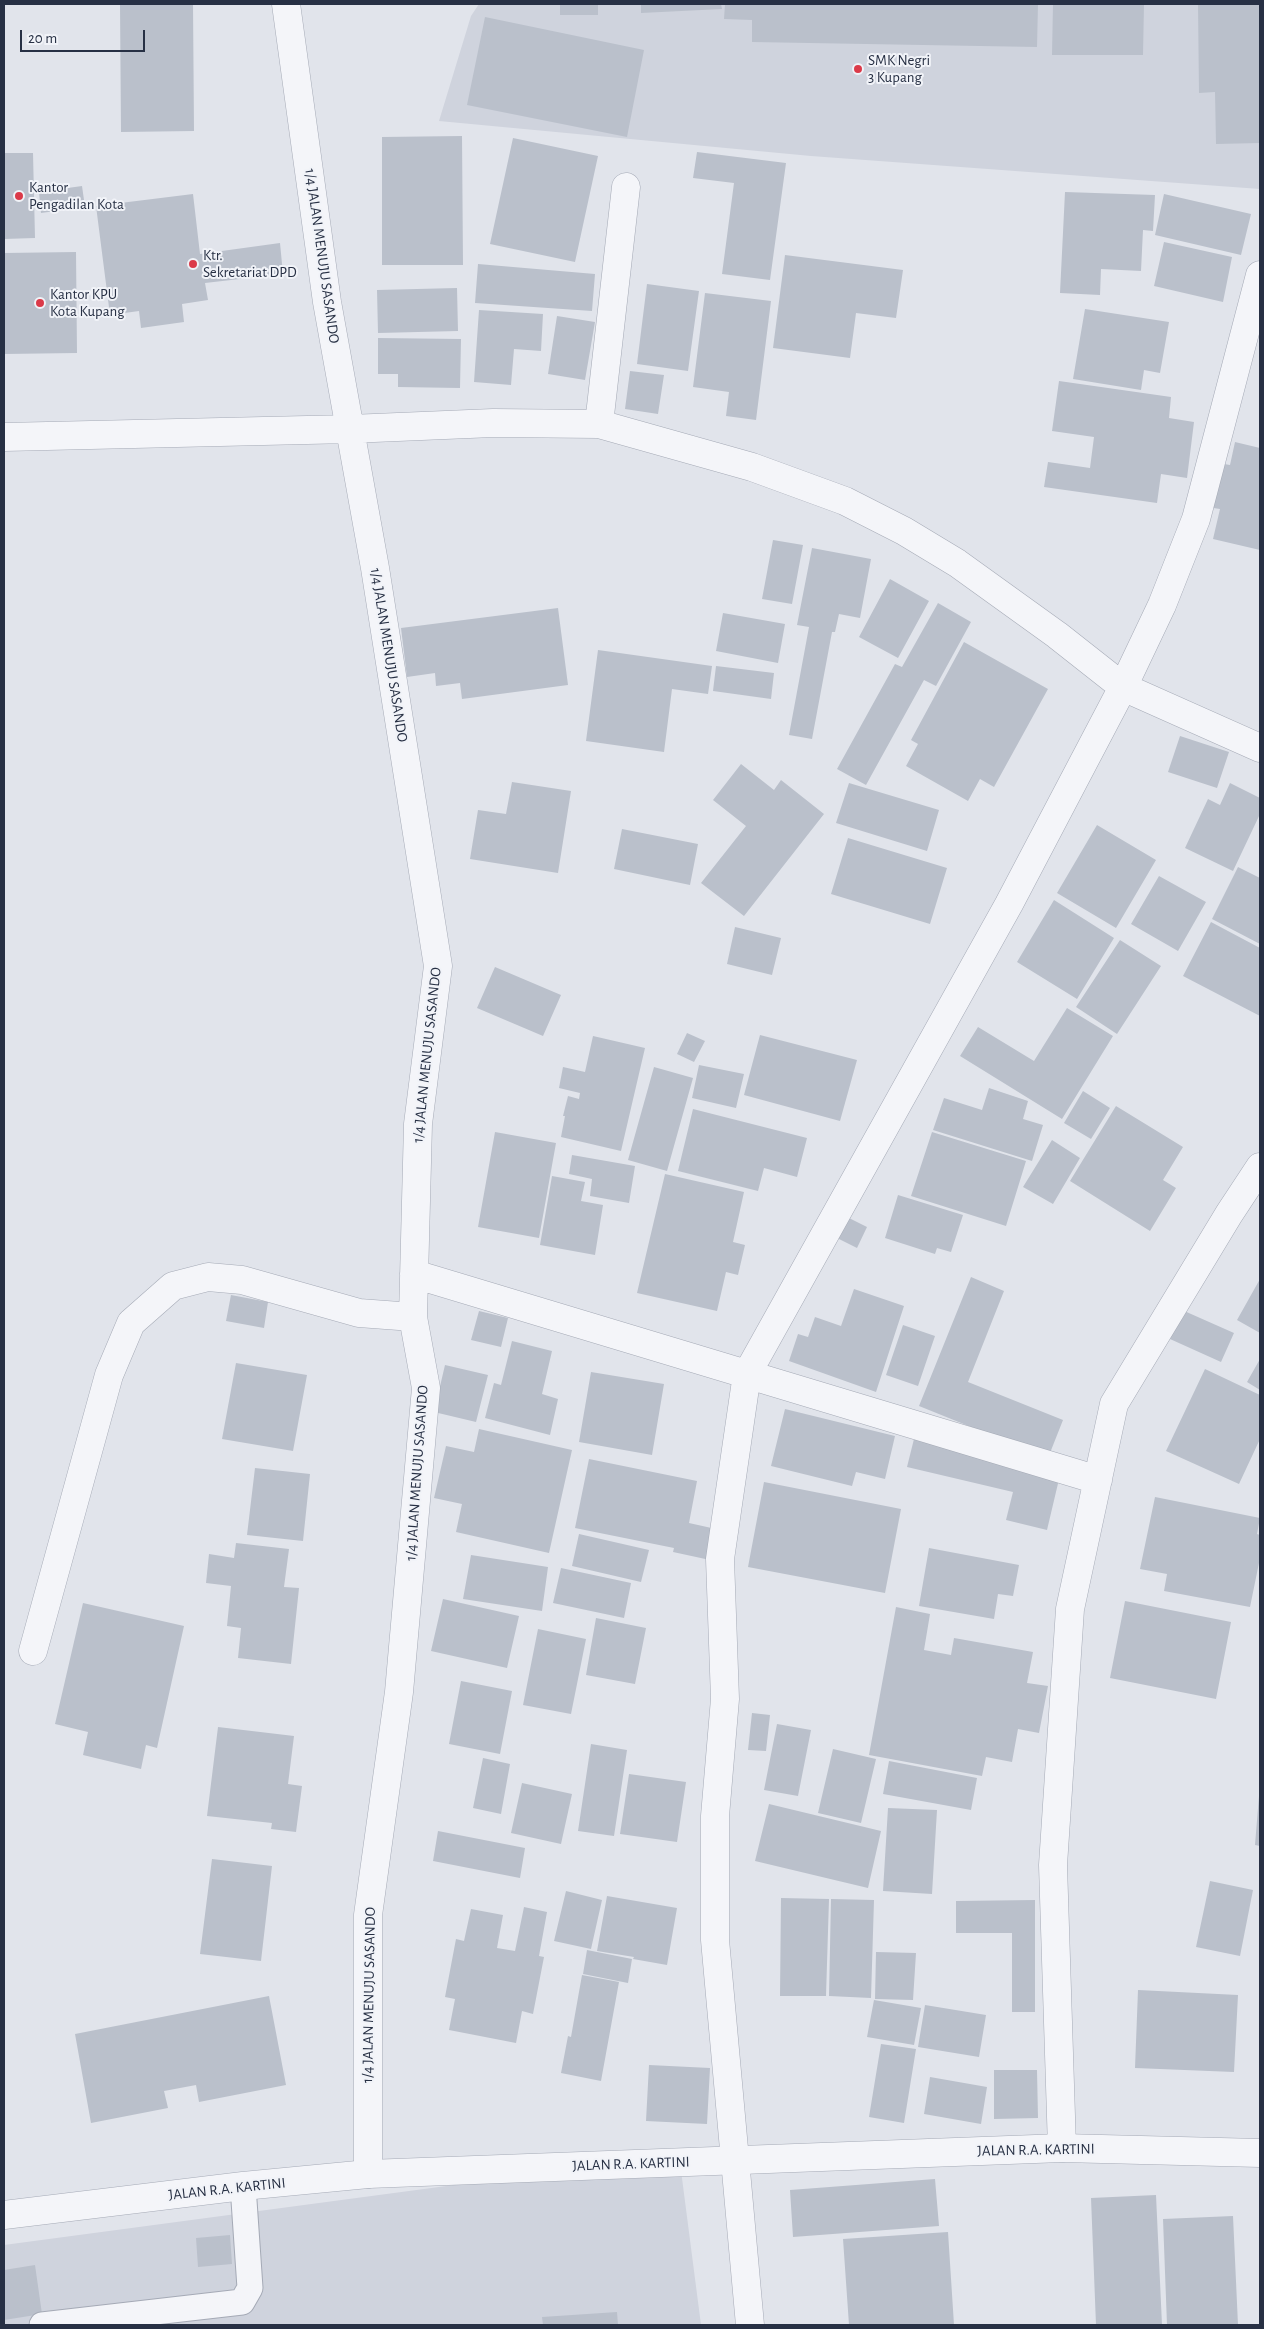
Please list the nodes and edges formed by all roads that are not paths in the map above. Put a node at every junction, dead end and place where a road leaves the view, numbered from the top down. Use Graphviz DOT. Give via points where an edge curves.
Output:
graph roads {
  1 [pos="286,4"];
  2 [pos="626,187"];
  3 [pos="1260,275"];
  4 [pos="599,424"];
  5 [pos="350,429"];
  6 [pos="4,436"];
  7 [pos="1123,687"];
  8 [pos="1260,748"];
  9 [pos="1260,1167"];
  10 [pos="414,1274"];
  11 [pos="413,1317"];
  12 [pos="747,1374"];
  13 [pos="1098,1480"];
  14 [pos="34,1651"];
  15 [pos="1062,2148"];
  16 [pos="1260,2153"];
  17 [pos="735,2159"];
  18 [pos="368,2174"];
  19 [pos="243,2186"];
  20 [pos="4,2215"];
  21 [pos="42,2325"];
  22 [pos="750,2325"];
  1 -- 5 [label="street, 1/4 JALAN MENUJU SASANDO" via="327,302"];
  2 -- 4 [label="street"];
  3 -- 7 [label="street" via="1196,519 1162,605"];
  4 -- 5 [label="street" via="493,423"];
  4 -- 7 [label="street" via="752,466 845,501 904,530 957,563"];
  5 -- 6 [label="street"];
  5 -- 10 [label="street, 1/4 JALAN MENUJU SASANDO" via="376,568 438,966 418,1124"];
  7 -- 8 [label="street"];
  7 -- 12 [label="street" via="1009,904"];
  9 -- 13 [label="street" via="1114,1404"];
  10 -- 11 [label="street, 1/4 JALAN MENUJU SASANDO"];
  10 -- 12 [label="street"];
  11 -- 14 [label="street" via="359,1313 242,1280 208,1276 173,1286 131,1323 109,1375"];
  11 -- 18 [label="street, 1/4 JALAN MENUJU SASANDO" via="426,1388 399,1692 368,1915"];
  12 -- 13 [label="street"];
  12 -- 17 [label="street" via="720,1559 725,1699 715,1816 715,1940"];
  13 -- 15 [label="street" via="1070,1609 1053,1865"];
  15 -- 16 [label="street, JALAN R.A. KARTINI"];
  15 -- 17 [label="street, JALAN R.A. KARTINI"];
  17 -- 18 [label="street, JALAN R.A. KARTINI"];
  17 -- 22 [label="street"];
  18 -- 19 [label="street, JALAN R.A. KARTINI"];
  19 -- 20 [label="street, JALAN R.A. KARTINI"];
  19 -- 21 [label="lane" via="250,2288 242,2302"];
}
